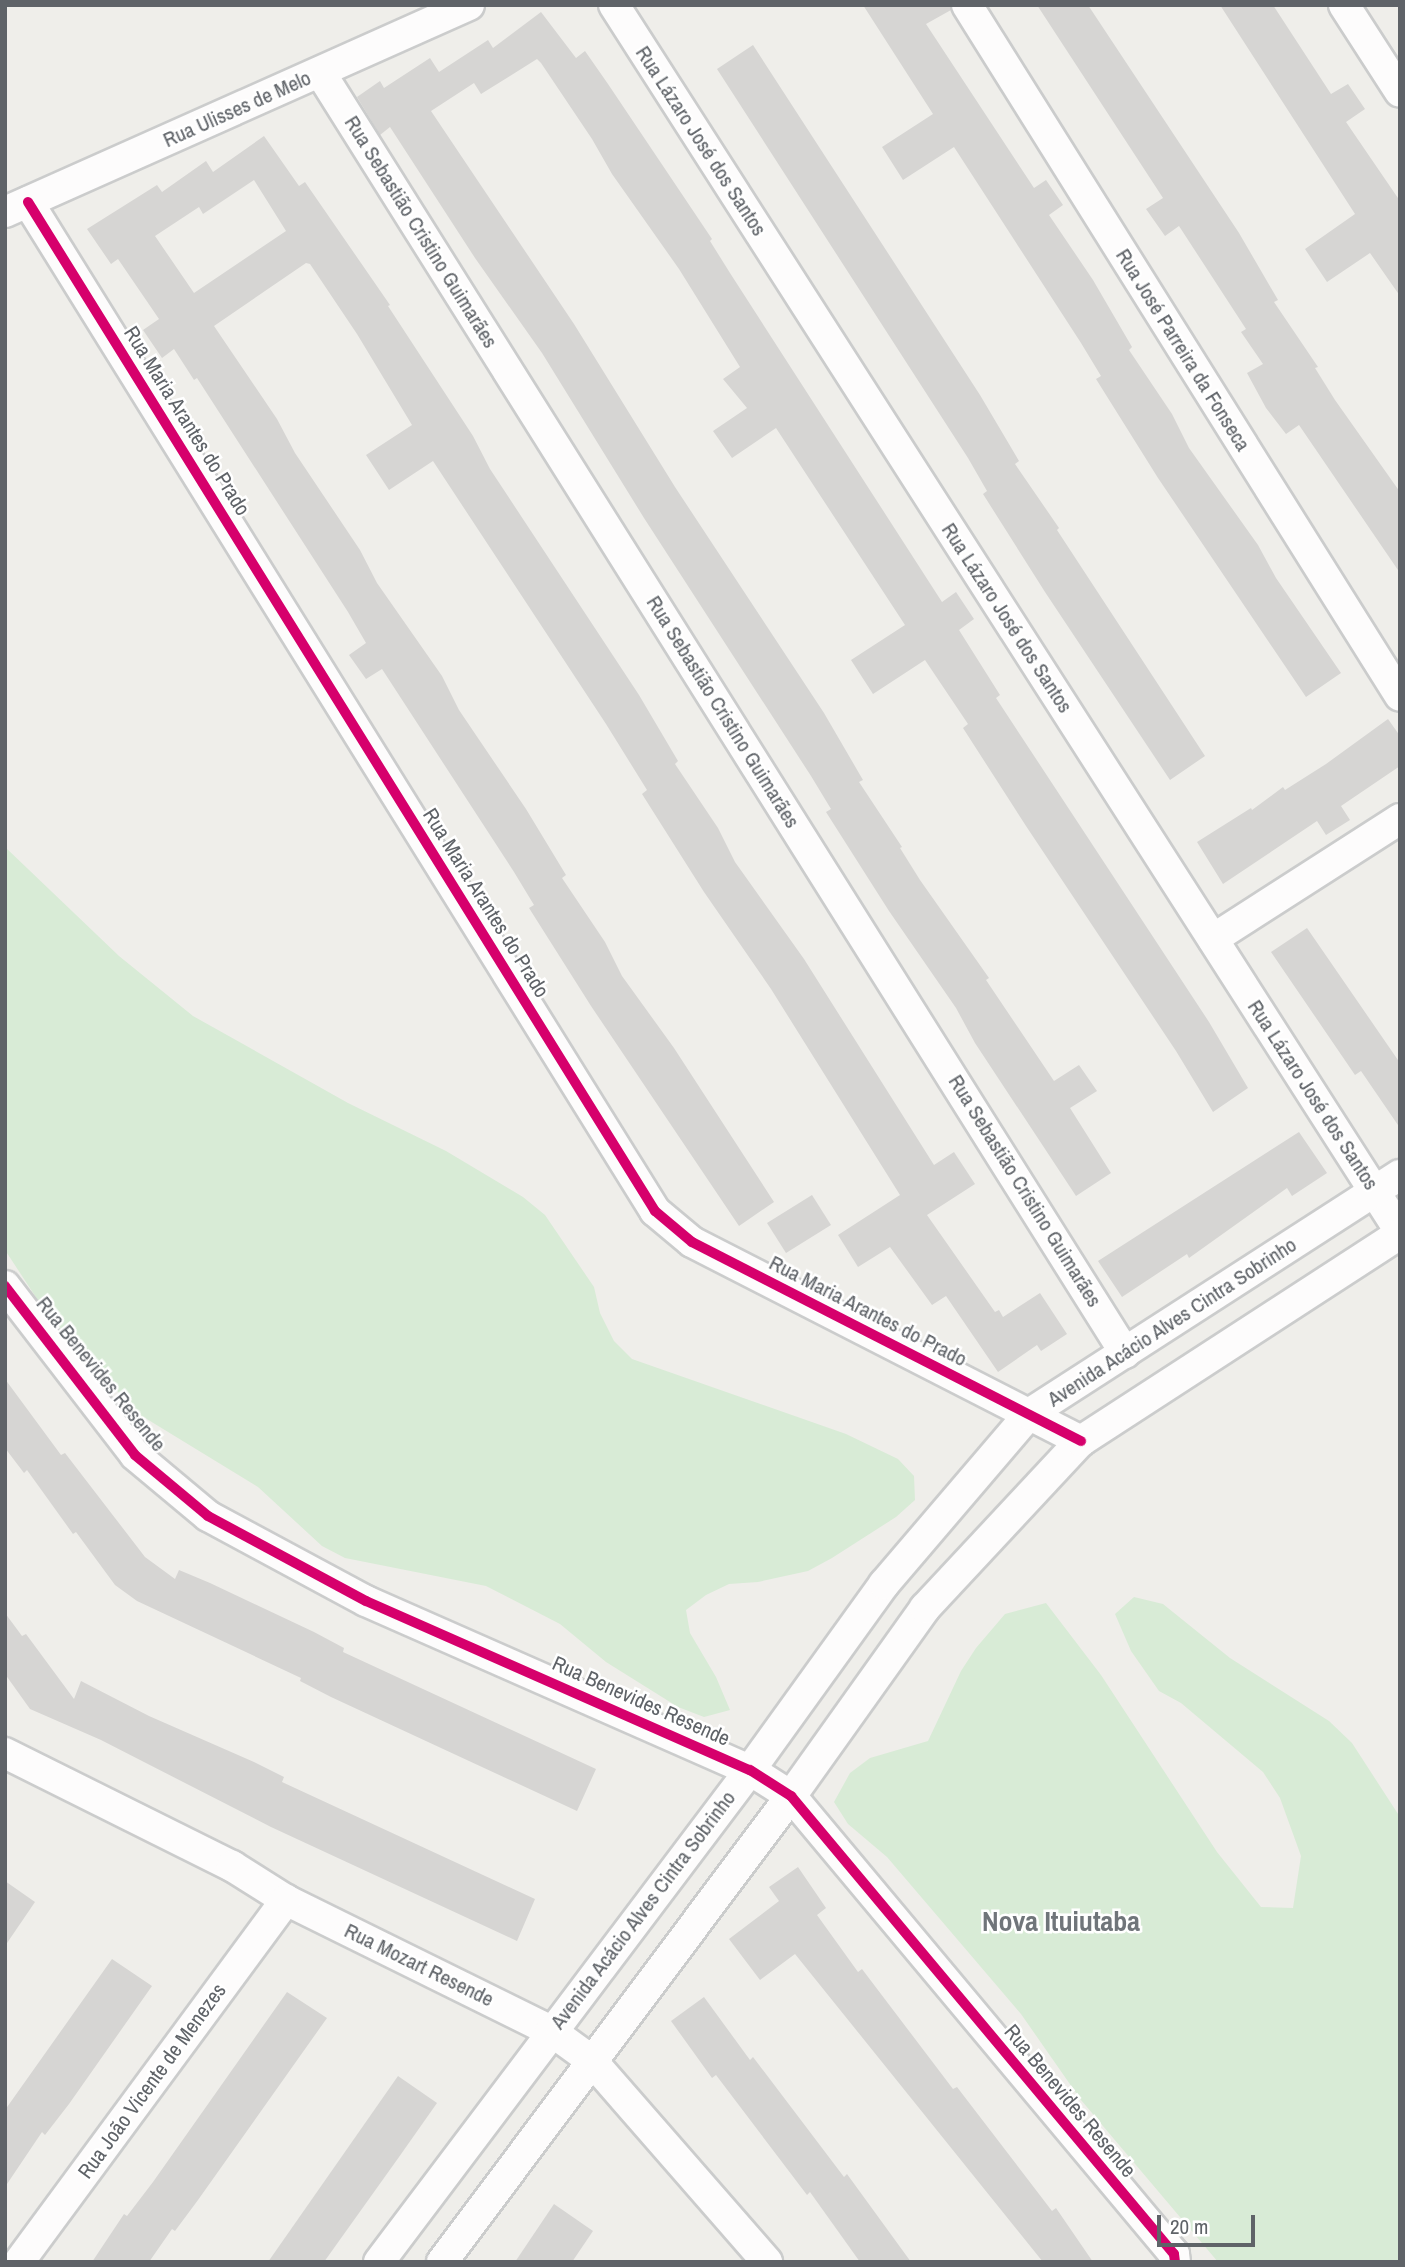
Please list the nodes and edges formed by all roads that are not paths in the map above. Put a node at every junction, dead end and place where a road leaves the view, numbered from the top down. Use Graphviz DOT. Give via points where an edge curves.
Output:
graph roads {
  1 [pos="469,5"];
  2 [pos="614,5"];
  3 [pos="967,5"];
  4 [pos="1344,5"];
  5 [pos="320,72"];
  6 [pos="1400,92"];
  7 [pos="17,207"];
  8 [pos="1400,696"];
  9 [pos="1400,819"];
  10 [pos="1213,939"];
  11 [pos="1400,1175"];
  12 [pos="1374,1191"];
  13 [pos="1400,1233"];
  14 [pos="5,1286"];
  15 [pos="1125,1353"];
  16 [pos="1029,1415"];
  17 [pos="1081,1441"];
  18 [pos="7,1758"];
  19 [pos="750,1770"];
  20 [pos="791,1797"];
  21 [pos="286,1900"];
  22 [pos="551,2031"];
  23 [pos="591,2060"];
  24 [pos="19,2262"];
  25 [pos="379,2262"];
  26 [pos="442,2262"];
  27 [pos="768,2262"];
  28 [pos="1175,2262"];
  1 -- 5 [label="street, Rua Ulisses de Melo"];
  2 -- 10 [label="street, Rua Lázaro José dos Santos"];
  3 -- 8 [label="street, Rua José Parreira da Fonseca"];
  4 -- 6 [label="street"];
  5 -- 7 [label="street, Rua Ulisses de Melo"];
  5 -- 15 [label="street, Rua Sebastião Cristino Guimarães"];
  7 -- 16 [label="street, Rua Maria Arantes do Prado" via="655,1211 692,1242"];
  9 -- 10 [label="street"];
  10 -- 12 [label="street, Rua Lázaro José dos Santos"];
  11 -- 12 [label="street, Avenida Acácio Alves Cintra Sobrinho"];
  12 -- 13 [label="street, Rua Lázaro José dos Santos"];
  12 -- 15 [label="street, Avenida Acácio Alves Cintra Sobrinho"];
  13 -- 17 [label="street"];
  14 -- 19 [label="street, Rua Benevides Resende" via="135,1455 208,1516 366,1601"];
  15 -- 16 [label="street, Avenida Acácio Alves Cintra Sobrinho"];
  16 -- 17 [label="street, Rua Maria Arantes do Prado"];
  16 -- 19 [label="street, Avenida Acácio Alves Cintra Sobrinho" via="884,1584"];
  17 -- 20 [label="street" via="925,1608"];
  18 -- 21 [label="street, Rua Mozart Resende" via="232,1866"];
  19 -- 20 [label="street, Rua Benevides Resende"];
  19 -- 22 [label="street, Avenida Acácio Alves Cintra Sobrinho"];
  20 -- 23 [label="street"];
  20 -- 28 [label="street, Rua Benevides Resende" via="1174,2254"];
  21 -- 22 [label="street, Rua Mozart Resende"];
  21 -- 24 [label="street, Rua João Vicente de Menezes"];
  22 -- 23 [label="street, Rua Mozart Resende"];
  22 -- 25 [label="street, Avenida Acácio Alves Cintra Sobrinho"];
  23 -- 26 [label="street"];
  23 -- 27 [label="street, Rua Mozart Resende"];
}
